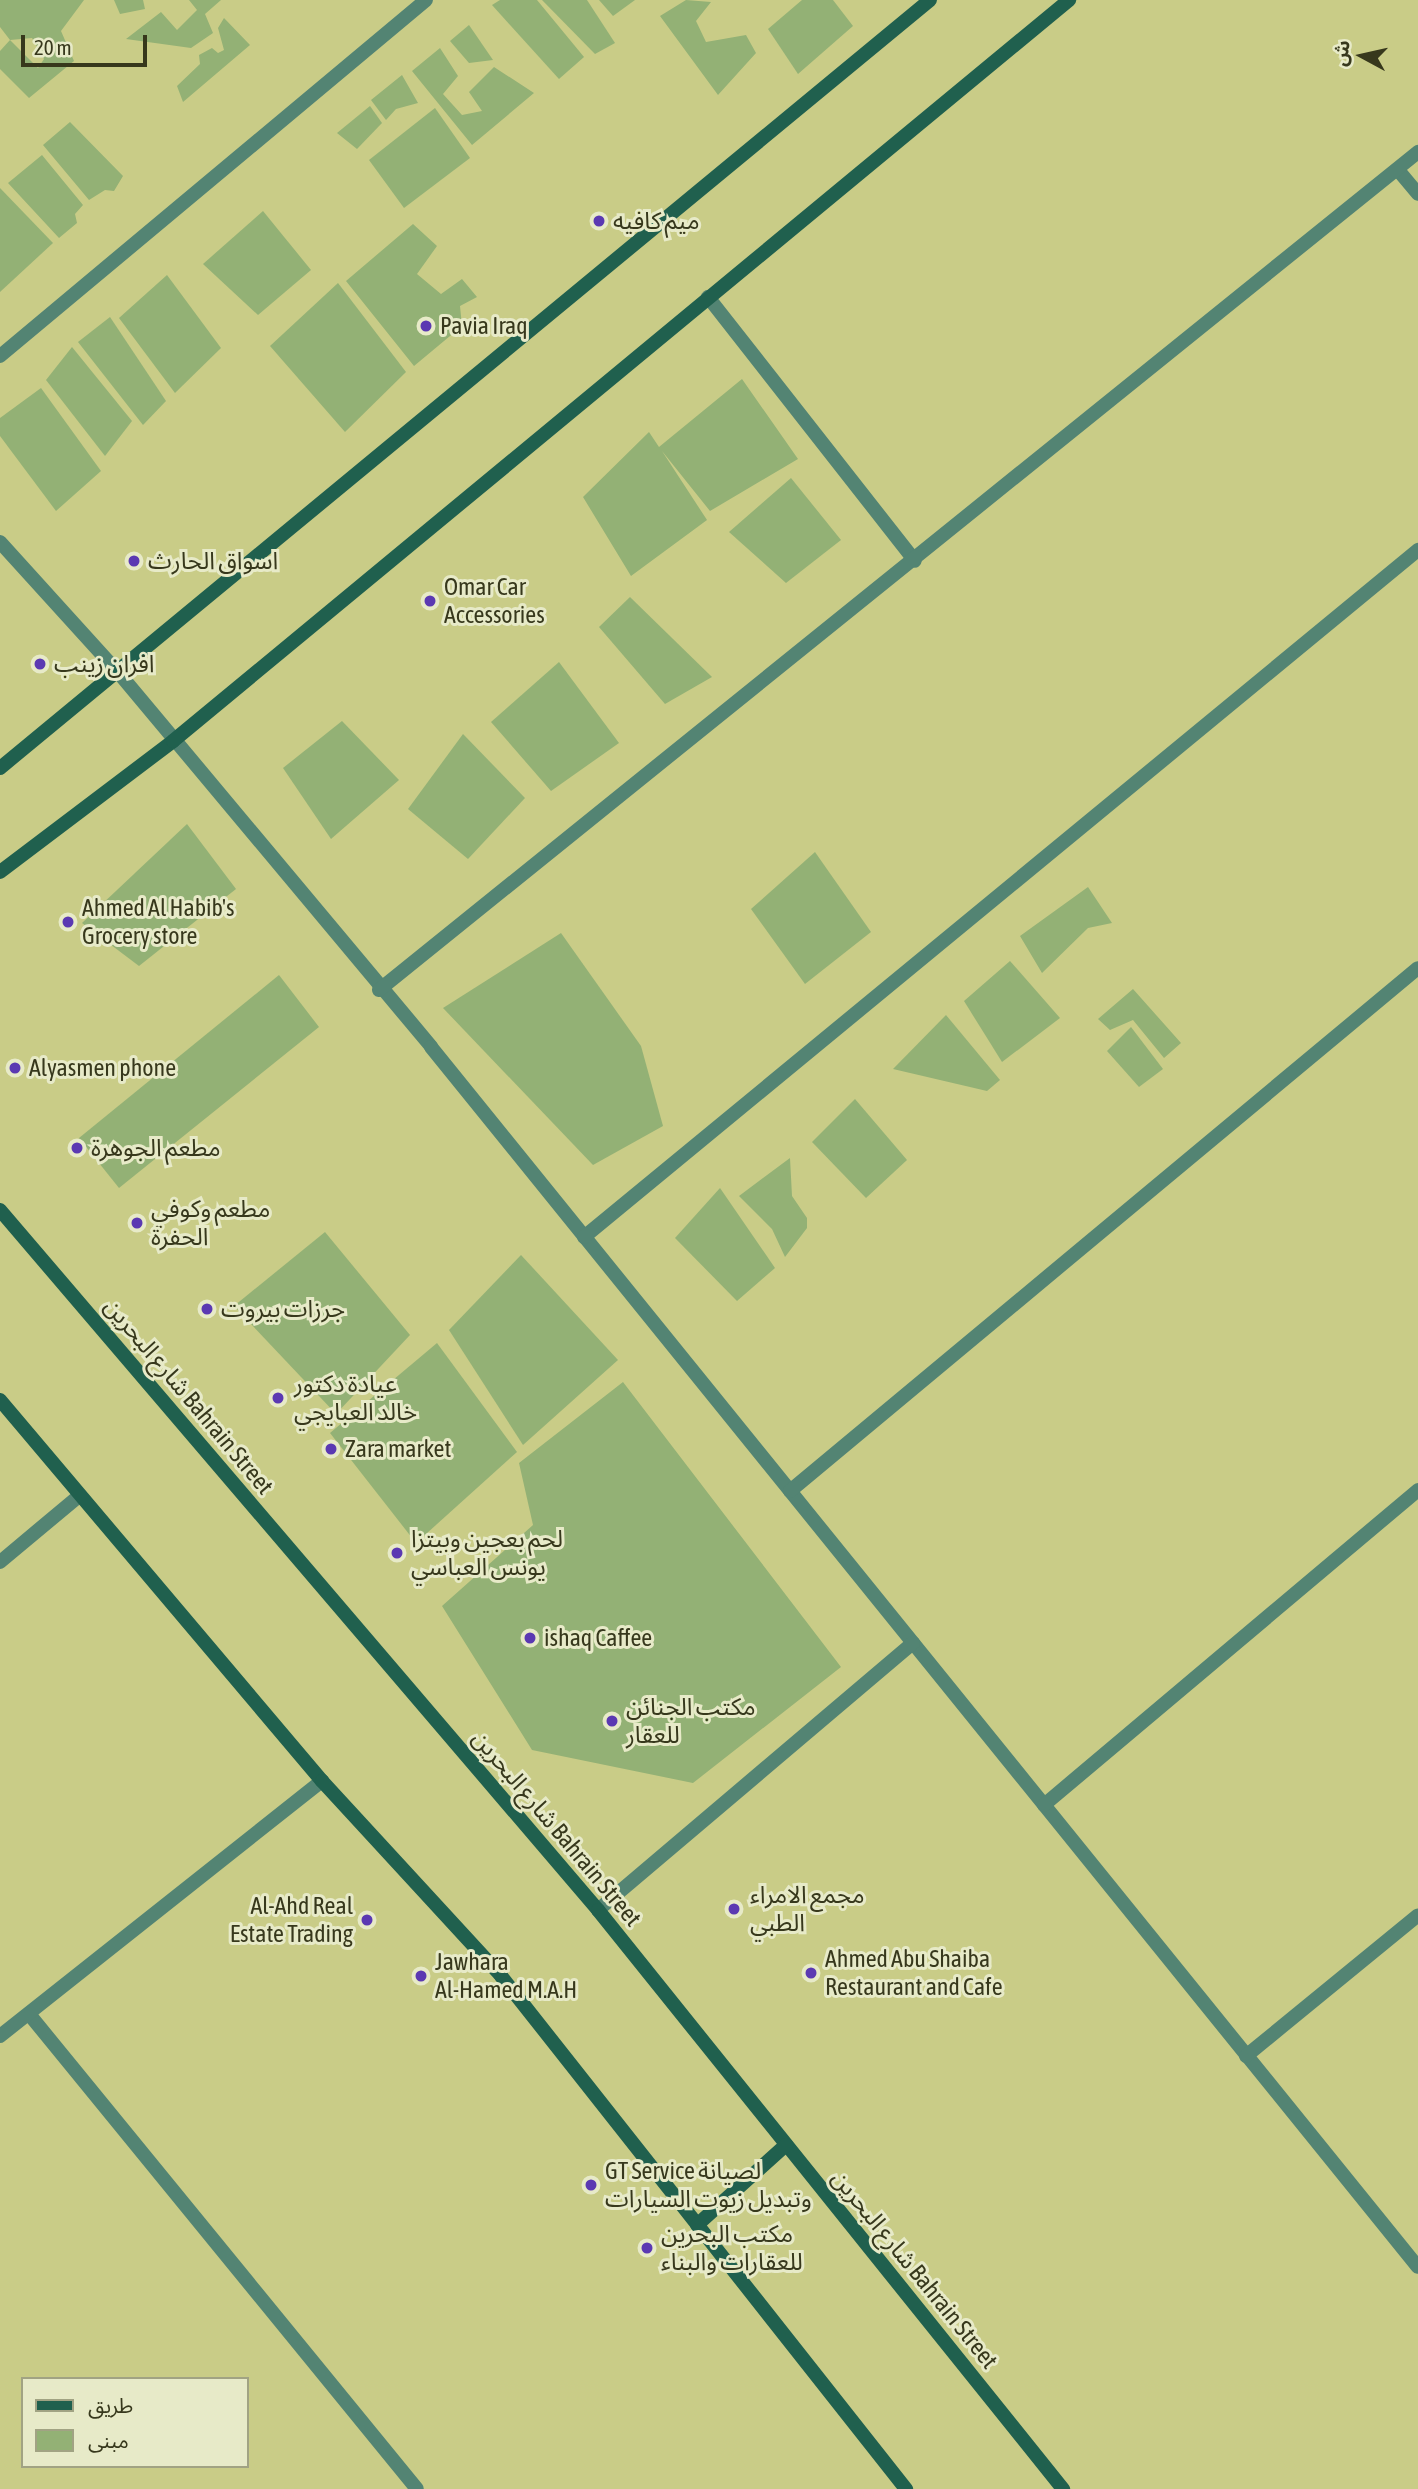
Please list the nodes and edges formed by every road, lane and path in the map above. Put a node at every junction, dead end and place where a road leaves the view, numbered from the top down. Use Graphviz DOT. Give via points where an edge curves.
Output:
graph roads {
  1 [pos="426,0"];
  2 [pos="930,0"];
  3 [pos="1069,0"];
  4 [pos="1418,152"];
  5 [pos="1398,170"];
  6 [pos="1418,194"];
  7 [pos="708,297"];
  8 [pos="0,356"];
  9 [pos="0,542"];
  10 [pos="1418,550"];
  11 [pos="915,561"];
  12 [pos="118,672"];
  13 [pos="173,741"];
  14 [pos="0,768"];
  15 [pos="0,872"];
  16 [pos="1418,968"];
  17 [pos="379,990"];
  18 [pos="0,1210"];
  19 [pos="584,1237"];
  20 [pos="0,1400"];
  21 [pos="1418,1490"];
  22 [pos="790,1491"];
  23 [pos="80,1495"];
  24 [pos="0,1562"];
  25 [pos="913,1643"];
  26 [pos="322,1782"];
  27 [pos="1044,1805"];
  28 [pos="598,1910"];
  29 [pos="1418,1915"];
  30 [pos="29,2014"];
  31 [pos="0,2036"];
  32 [pos="1246,2056"];
  33 [pos="786,2145"];
  34 [pos="697,2225"];
  35 [pos="1418,2267"];
  36 [pos="417,2489"];
  37 [pos="906,2489"];
  38 [pos="1063,2489"];
  1 -- 8 [label="street"];
  2 -- 12 [label="main road"];
  3 -- 7 [label="main road"];
  4 -- 5 [label="street"];
  5 -- 6 [label="street"];
  5 -- 11 [label="street"];
  7 -- 11 [label="street"];
  7 -- 13 [label="main road"];
  9 -- 12 [label="street"];
  10 -- 19 [label="street"];
  11 -- 17 [label="street"];
  12 -- 13 [label="street"];
  12 -- 14 [label="main road"];
  13 -- 15 [label="main road"];
  13 -- 17 [label="street"];
  16 -- 22 [label="street"];
  17 -- 19 [label="street"];
  18 -- 28 [label="main road, شارع البحرين Bahrain Street"];
  19 -- 22 [label="street"];
  20 -- 23 [label="main road"];
  21 -- 27 [label="street"];
  22 -- 25 [label="street"];
  23 -- 24 [label="street"];
  23 -- 26 [label="main road"];
  25 -- 27 [label="street"];
  25 -- 28 [label="street"];
  26 -- 30 [label="street"];
  26 -- 34 [label="main road" via="501,1976"];
  27 -- 32 [label="street"];
  28 -- 33 [label="main road, شارع البحرين Bahrain Street"];
  29 -- 32 [label="street"];
  30 -- 31 [label="street"];
  30 -- 36 [label="street"];
  32 -- 35 [label="street"];
  33 -- 34 [label="main road"];
  33 -- 38 [label="main road, شارع البحرين Bahrain Street"];
  34 -- 37 [label="main road"];
}
